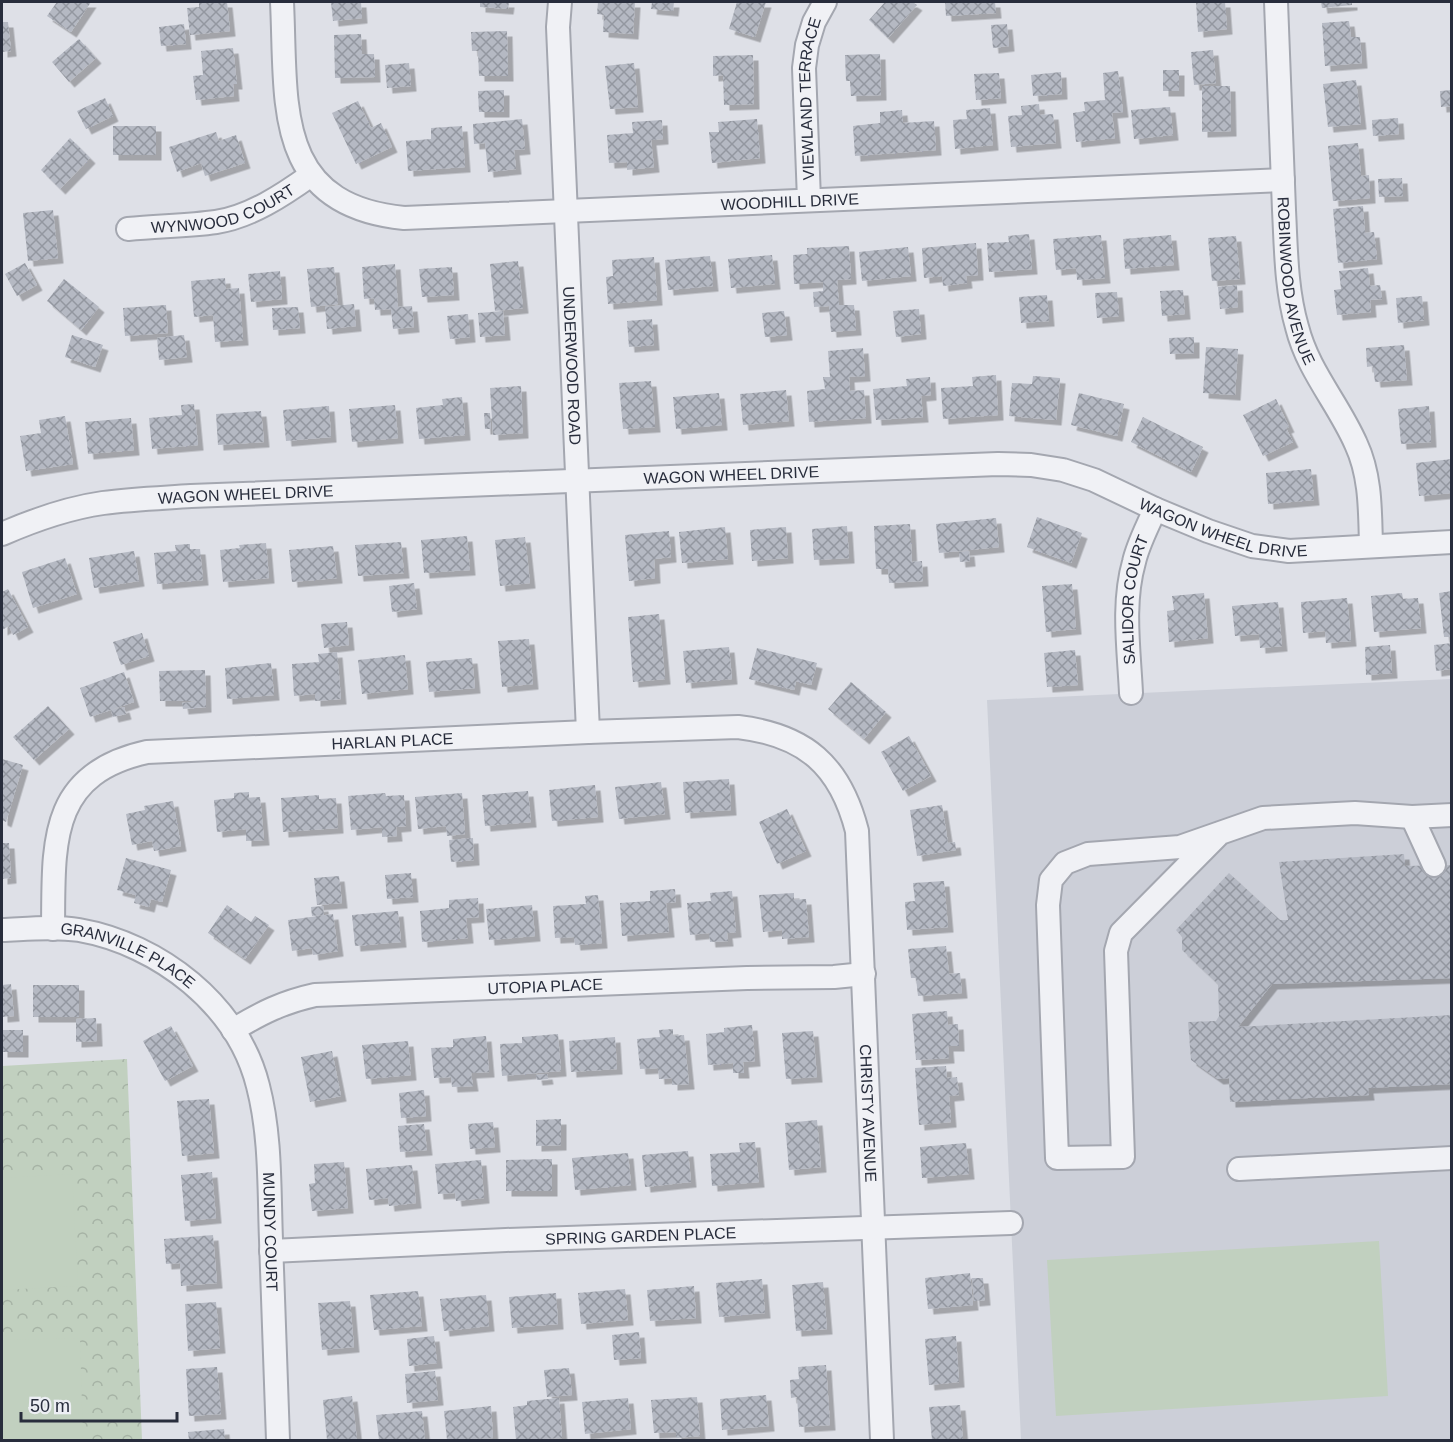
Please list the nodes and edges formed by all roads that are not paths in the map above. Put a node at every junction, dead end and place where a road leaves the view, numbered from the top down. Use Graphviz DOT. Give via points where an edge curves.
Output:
graph roads {
  1 [pos="282,2"];
  2 [pos="560,2"];
  3 [pos="825,2"];
  4 [pos="1276,2"];
  5 [pos="311,175"];
  6 [pos="1283,180"];
  7 [pos="809,200"];
  8 [pos="566,211"];
  9 [pos="128,229"];
  10 [pos="578,481"];
  11 [pos="1155,509"];
  12 [pos="2,534"];
  13 [pos="1452,542"];
  14 [pos="1371,546"];
  15 [pos="1131,693"];
  16 [pos="588,732"];
  17 [pos="842,788"];
  18 [pos="1452,815"];
  19 [pos="1412,817"];
  20 [pos="1220,833"];
  21 [pos="1434,865"];
  22 [pos="53,929"];
  23 [pos="2,930"];
  24 [pos="864,974"];
  25 [pos="233,1030"];
  26 [pos="1452,1158"];
  27 [pos="1239,1169"];
  28 [pos="1011,1223"];
  29 [pos="874,1227"];
  30 [pos="272,1251"];
  31 [pos="278,1440"];
  32 [pos="882,1440"];
  1 -- 5 [label="street" via="288,112 296,145"];
  2 -- 8 [label="street, UNDERWOOD ROAD"];
  3 -- 7 [label="street, VIEWLAND TERRACE" via="814,22 804,68"];
  4 -- 6 [label="street, ROBINWOOD AVENUE"];
  5 -- 8 [label="street, WOODHILL DRIVE" via="322,188 345,202 392,217"];
  5 -- 9 [label="street, WYNWOOD COURT" via="259,208 218,222"];
  6 -- 7 [label="street, WOODHILL DRIVE"];
  6 -- 14 [label="street, ROBINWOOD AVENUE" via="1288,281 1297,329 1312,369 1360,453 1369,495"];
  7 -- 8 [label="street, WOODHILL DRIVE"];
  8 -- 10 [label="street, UNDERWOOD ROAD"];
  10 -- 11 [label="street, WAGON WHEEL DRIVE" via="1030,465 1094,480"];
  10 -- 12 [label="street, WAGON WHEEL DRIVE" via="104,503 65,511"];
  10 -- 16 [label="street, UNDERWOOD ROAD"];
  11 -- 14 [label="street, WAGON WHEEL DRIVE" via="1252,546 1289,551"];
  11 -- 15 [label="street, SALIDOR COURT" via="1134,561 1129,586"];
  13 -- 14 [label="street, WAGON WHEEL DRIVE"];
  16 -- 17 [label="street, HARLAN PLACE" via="738,727 762,730 786,737 806,749"];
  16 -- 22 [label="street, HARLAN PLACE" via="127,756 90,777 76,791 62,818 54,856"];
  17 -- 24 [label="street, CHRISTY AVENUE" via="857,831"];
  18 -- 19 [label="street"];
  19 -- 20 [label="street" via="1355,813 1263,818"];
  19 -- 21 [label="street"];
  20 -- 20 [label="street" via="1180,847 1088,854 1065,863 1051,880 1048,905 1057,1158 1123,1157 1118,942 1121,933"];
  22 -- 23 [label="street, GRANVILLE PLACE"];
  22 -- 25 [label="street, GRANVILLE PLACE" via="103,935 158,959 213,1003"];
  24 -- 25 [label="street, UTOPIA PLACE" via="315,996 266,1010"];
  24 -- 29 [label="street, CHRISTY AVENUE"];
  25 -- 30 [label="street, MUNDY COURT" via="248,1056 264,1112"];
  26 -- 27 [label="street"];
  28 -- 29 [label="street, SPRING GARDEN PLACE"];
  29 -- 30 [label="street, SPRING GARDEN PLACE"];
  29 -- 32 [label="street, CHRISTY AVENUE"];
  30 -- 31 [label="street, MUNDY COURT"];
}
